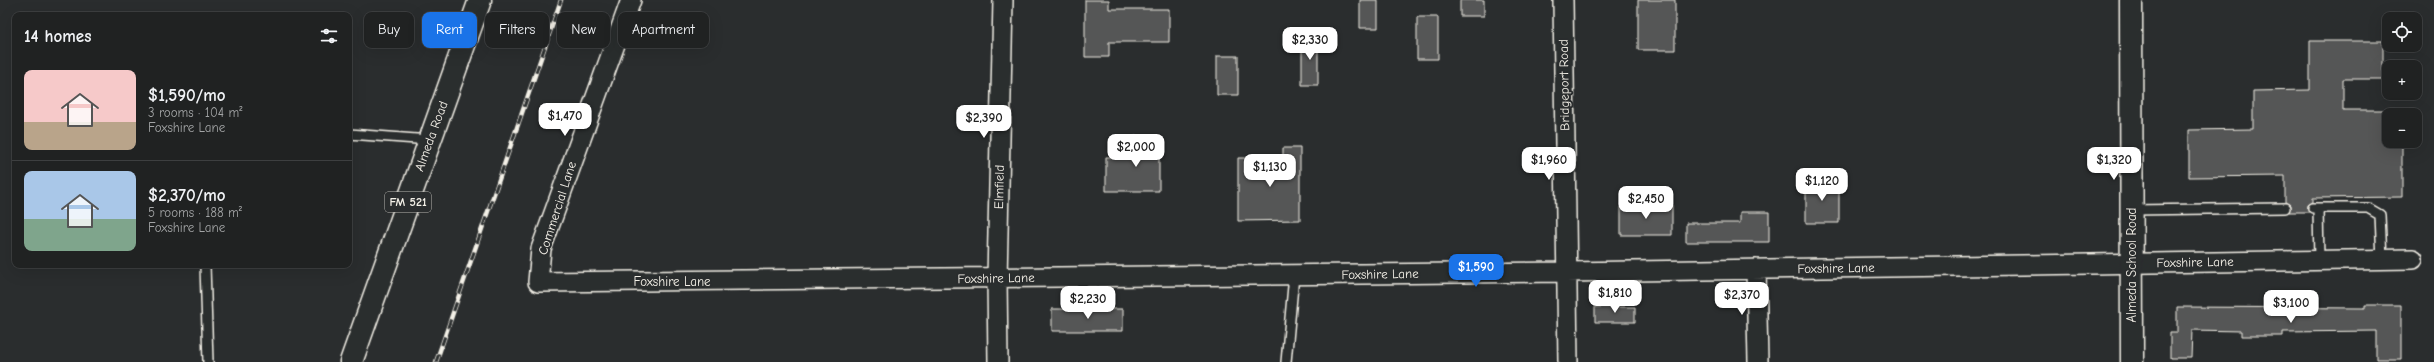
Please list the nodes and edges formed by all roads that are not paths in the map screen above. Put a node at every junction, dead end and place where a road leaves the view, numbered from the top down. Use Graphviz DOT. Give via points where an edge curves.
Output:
graph roads {
  1 [pos="480,0"];
  2 [pos="631,0"];
  3 [pos="1003,0"];
  4 [pos="1563,0"];
  5 [pos="2131,0"];
  6 [pos="352,134"];
  7 [pos="430,140"];
  8 [pos="2285,208"];
  9 [pos="2131,210"];
  10 [pos="2413,259"];
  11 [pos="2319,260"];
  12 [pos="2382,260"];
  13 [pos="2131,262"];
  14 [pos="205,268"];
  15 [pos="1756,269"];
  16 [pos="1566,272"];
  17 [pos="1294,275"];
  18 [pos="997,278"];
  19 [pos="538,282"];
  20 [pos="208,362"];
  21 [pos="351,362"];
  22 [pos="998,362"];
  23 [pos="1286,362"];
  24 [pos="1568,362"];
  25 [pos="1758,362"];
  26 [pos="2132,362"];
  1 -- 7 [label="main road, Almeda Road / FM 521"];
  2 -- 19 [label="street, Commercial Lane" via="541,249"];
  3 -- 18 [label="street, Elmfield"];
  4 -- 16 [label="street, Bridgeport Road"];
  5 -- 9 [label="main road, Almeda School Road"];
  6 -- 7 [label="lane"];
  7 -- 21 [label="main road, Almeda Road / FM 521"];
  8 -- 9 [label="lane"];
  9 -- 13 [label="main road, Almeda School Road"];
  10 -- 12 [label="street, Foxshire Lane"];
  11 -- 12 [label="street, Foxshire Lane"];
  11 -- 12 [label="lane" via="2315,208 2368,208 2380,215"];
  11 -- 13 [label="street, Foxshire Lane"];
  13 -- 15 [label="street, Foxshire Lane"];
  13 -- 26 [label="main road, Almeda School Road"];
  14 -- 20 [label="lane"];
  15 -- 16 [label="street, Foxshire Lane"];
  15 -- 25 [label="street"];
  16 -- 17 [label="street, Foxshire Lane"];
  16 -- 24 [label="street, Bridgeport Road"];
  17 -- 18 [label="street, Foxshire Lane"];
  17 -- 23 [label="lane"];
  18 -- 19 [label="street, Foxshire Lane"];
  18 -- 22 [label="street, Elmfield"];
}
